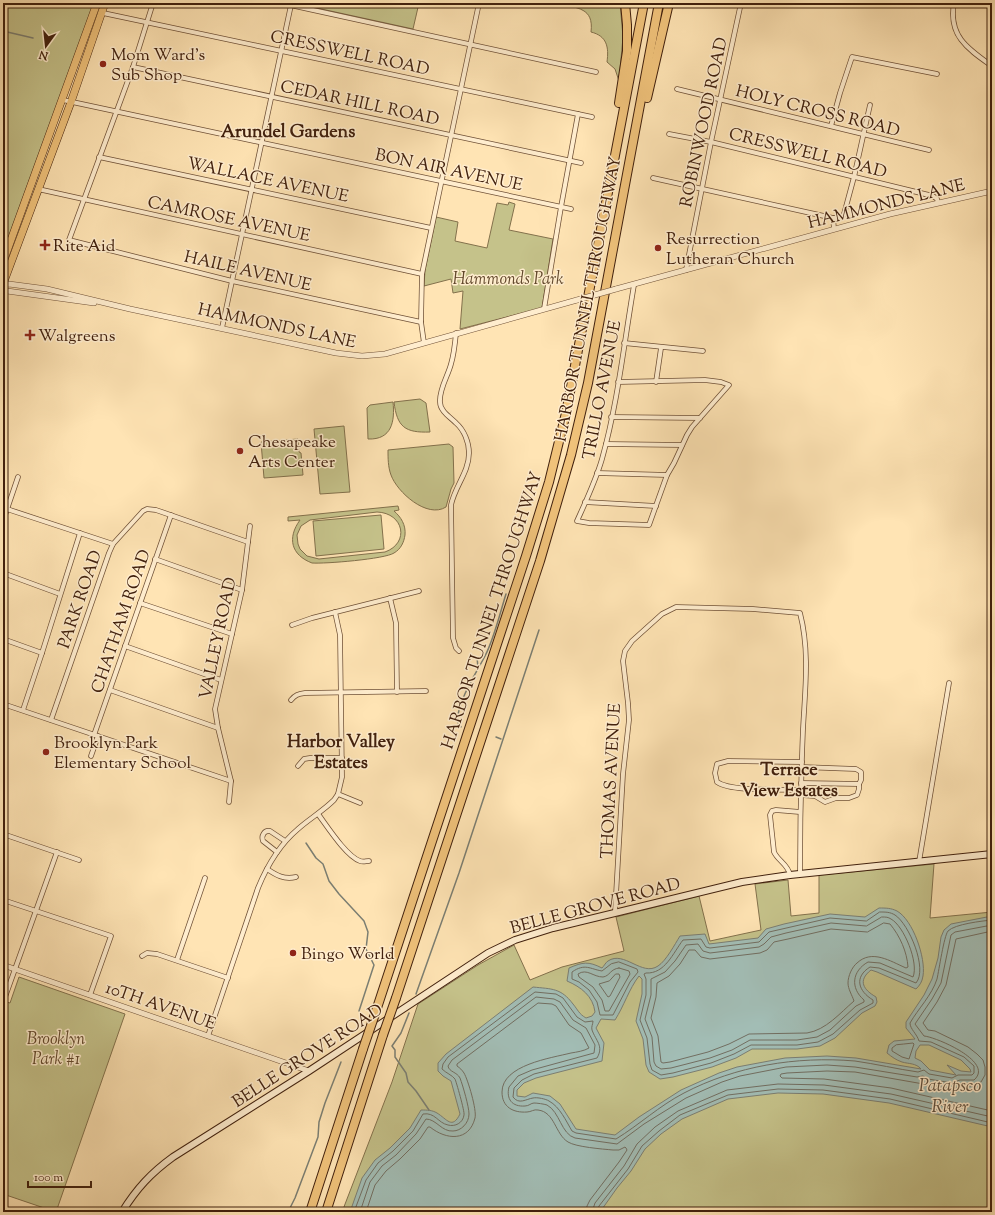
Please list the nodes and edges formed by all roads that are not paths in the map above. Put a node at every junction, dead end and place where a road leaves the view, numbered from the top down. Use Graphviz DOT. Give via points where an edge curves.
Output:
graph roads {
  1 [pos="97,3"];
  2 [pos="105,3"];
  3 [pos="153,3"];
  4 [pos="281,3"];
  5 [pos="625,3"];
  6 [pos="644,3"];
  7 [pos="659,3"];
  8 [pos="669,3"];
  9 [pos="741,3"];
  10 [pos="954,3"];
  11 [pos="291,5"];
  12 [pos="478,8"];
  13 [pos="103,13"];
  14 [pos="147,22"];
  15 [pos="470,44"];
  16 [pos="282,51"];
  17 [pos="992,66"];
  18 [pos="133,67"];
  19 [pos="596,72"];
  20 [pos="937,74"];
  21 [pos="460,89"];
  22 [pos="677,90"];
  23 [pos="272,96"];
  24 [pos="720,99"];
  25 [pos="63,100"];
  26 [pos="71,102"];
  27 [pos="870,105"];
  28 [pos="116,111"];
  29 [pos="578,114"];
  30 [pos="592,117"];
  31 [pos="831,126"];
  32 [pos="669,134"];
  33 [pos="863,134"];
  34 [pos="451,135"];
  35 [pos="262,142"];
  36 [pos="711,142"];
  37 [pos="632,149"];
  38 [pos="929,150"];
  39 [pos="99,157"];
  40 [pos="569,160"];
  41 [pos="581,163"];
  42 [pos="854,177"];
  43 [pos="653,178"];
  44 [pos="441,181"];
  45 [pos="34,188"];
  46 [pos="702,188"];
  47 [pos="252,189"];
  48 [pos="992,191"];
  49 [pos="84,199"];
  50 [pos="938,202"];
  51 [pos="561,207"];
  52 [pos="571,209"];
  53 [pos="832,218"];
  54 [pos="431,228"];
  55 [pos="834,229"];
  56 [pos="243,234"];
  57 [pos="597,252"];
  58 [pos="3,262"];
  59 [pos="686,270"];
  60 [pos="422,274"];
  61 [pos="232,281"];
  62 [pos="3,285"];
  63 [pos="634,285"];
  64 [pos="47,289"];
  65 [pos="30,294"];
  66 [pos="74,295"];
  67 [pos="47,297"];
  68 [pos="112,305"];
  69 [pos="544,309"];
  70 [pos="421,322"];
  71 [pos="222,328"];
  72 [pos="456,334"];
  73 [pos="424,343"];
  74 [pos="624,343"];
  75 [pos="661,348"];
  76 [pos="703,351"];
  77 [pos="618,382"];
  78 [pos="656,382"];
  79 [pos="611,417"];
  80 [pos="700,418"];
  81 [pos="606,444"];
  82 [pos="682,444"];
  83 [pos="597,473"];
  84 [pos="668,475"];
  85 [pos="18,477"];
  86 [pos="585,502"];
  87 [pos="656,506"];
  88 [pos="7,508"];
  89 [pos="171,515"];
  90 [pos="3,521"];
  91 [pos="250,526"];
  92 [pos="80,533"];
  93 [pos="248,542"];
  94 [pos="113,544"];
  95 [pos="155,559"];
  96 [pos="3,573"];
  97 [pos="242,590"];
  98 [pos="419,591"];
  99 [pos="60,594"];
  100 [pos="390,598"];
  101 [pos="140,603"];
  102 [pos="335,612"];
  103 [pos="292,625"];
  104 [pos="232,634"];
  105 [pos="3,639"];
  106 [pos="125,646"];
  107 [pos="459,651"];
  108 [pos="42,653"];
  109 [pos="221,680"];
  110 [pos="949,684"];
  111 [pos="110,690"];
  112 [pos="426,691"];
  113 [pos="397,692"];
  114 [pos="340,693"];
  115 [pos="291,700"];
  116 [pos="3,704"];
  117 [pos="22,710"];
  118 [pos="51,720"];
  119 [pos="218,728"];
  120 [pos="96,735"];
  121 [pos="91,756"];
  122 [pos="342,758"];
  123 [pos="802,762"];
  124 [pos="298,766"];
  125 [pos="802,767"];
  126 [pos="231,781"];
  127 [pos="802,783"];
  128 [pos="858,784"];
  129 [pos="801,790"];
  130 [pos="338,794"];
  131 [pos="801,795"];
  132 [pos="229,802"];
  133 [pos="360,803"];
  134 [pos="800,812"];
  135 [pos="318,814"];
  136 [pos="3,834"];
  137 [pos="285,841"];
  138 [pos="56,852"];
  139 [pos="277,852"];
  140 [pos="992,854"];
  141 [pos="79,860"];
  142 [pos="370,861"];
  143 [pos="919,862"];
  144 [pos="267,869"];
  145 [pos="790,874"];
  146 [pos="800,874"];
  147 [pos="296,877"];
  148 [pos="205,878"];
  149 [pos="3,900"];
  150 [pos="36,911"];
  151 [pos="615,912"];
  152 [pos="142,956"];
  153 [pos="177,960"];
  154 [pos="3,965"];
  155 [pos="15,969"];
  156 [pos="228,978"];
  157 [pos="90,995"];
  158 [pos="5,997"];
  159 [pos="208,1036"];
  160 [pos="309,1070"];
  161 [pos="122,1212"];
  162 [pos="310,1212"];
  163 [pos="326,1212"];
  1 -- 25 [label="main road"];
  2 -- 13 [label="main road"];
  3 -- 14 [label="street"];
  4 -- 11 [label="street"];
  5 -- 57 [label="highway" via="627,51"];
  6 -- 57 [label="highway, HARBOR TUNNEL THROUGHWAY"];
  7 -- 37 [label="highway, HARBOR TUNNEL THROUGHWAY"];
  8 -- 37 [label="highway" via="642,121"];
  9 -- 24 [label="street, ROBINWOOD ROAD"];
  10 -- 17 [label="street" via="953,22 963,43"];
  11 -- 15 [label="street"];
  11 -- 16 [label="street"];
  12 -- 15 [label="street"];
  13 -- 14 [label="street, CRESSWELL ROAD"];
  13 -- 26 [label="main road"];
  14 -- 16 [label="street, CRESSWELL ROAD"];
  14 -- 18 [label="street"];
  15 -- 19 [label="street"];
  15 -- 21 [label="street"];
  16 -- 21 [label="street, CRESSWELL ROAD"];
  16 -- 23 [label="street"];
  18 -- 23 [label="street, CEDAR HILL ROAD"];
  18 -- 28 [label="street"];
  20 -- 31 [label="street" via="852,57"];
  21 -- 29 [label="street, CRESSWELL ROAD"];
  21 -- 34 [label="street"];
  22 -- 24 [label="street, HOLY CROSS ROAD"];
  23 -- 34 [label="street, CEDAR HILL ROAD"];
  23 -- 35 [label="street"];
  24 -- 31 [label="street, HOLY CROSS ROAD"];
  24 -- 36 [label="street, ROBINWOOD ROAD"];
  25 -- 26 [label="street, BON AIR AVENUE"];
  25 -- 45 [label="main road"];
  26 -- 28 [label="street, BON AIR AVENUE"];
  26 -- 45 [label="main road"];
  27 -- 33 [label="street"];
  28 -- 35 [label="street, BON AIR AVENUE"];
  28 -- 39 [label="street"];
  29 -- 30 [label="street, CRESSWELL ROAD"];
  29 -- 40 [label="street"];
  31 -- 33 [label="street, HOLY CROSS ROAD"];
  32 -- 36 [label="street, CRESSWELL ROAD"];
  33 -- 38 [label="street, HOLY CROSS ROAD"];
  33 -- 42 [label="street"];
  34 -- 40 [label="street, CEDAR HILL ROAD"];
  34 -- 44 [label="street"];
  35 -- 44 [label="street, BON AIR AVENUE"];
  35 -- 47 [label="street"];
  36 -- 42 [label="street, CRESSWELL ROAD"];
  36 -- 46 [label="street, ROBINWOOD ROAD"];
  37 -- 163 [label="highway, HARBOR TUNNEL THROUGHWAY, bridge" via="588,383 563,487"];
  39 -- 47 [label="street, WALLACE AVENUE"];
  39 -- 49 [label="street"];
  40 -- 41 [label="street, CEDAR HILL ROAD"];
  40 -- 51 [label="street"];
  42 -- 50 [label="street, CRESSWELL ROAD" via="933,196"];
  42 -- 53 [label="street" via="844,214 840,218"];
  43 -- 46 [label="street"];
  44 -- 51 [label="street, BON AIR AVENUE"];
  44 -- 54 [label="street"];
  45 -- 49 [label="street, CAMROSE AVENUE"];
  45 -- 58 [label="main road"];
  45 -- 62 [label="main road"];
  46 -- 53 [label="street"];
  46 -- 59 [label="street, ROBINWOOD ROAD"];
  47 -- 54 [label="street, WALLACE AVENUE"];
  47 -- 56 [label="street"];
  48 -- 50 [label="street, HAMMONDS LANE"];
  49 -- 56 [label="street, CAMROSE AVENUE"];
  49 -- 61 [label="street, HAILE AVENUE" via="69,240"];
  50 -- 55 [label="street, HAMMONDS LANE"];
  51 -- 52 [label="street, BON AIR AVENUE"];
  51 -- 69 [label="street"];
  53 -- 55 [label="street"];
  54 -- 60 [label="street"];
  55 -- 59 [label="street, HAMMONDS LANE"];
  56 -- 60 [label="street, CAMROSE AVENUE"];
  56 -- 61 [label="street"];
  57 -- 162 [label="highway, HARBOR TUNNEL THROUGHWAY, bridge" via="573,379 549,482"];
  59 -- 63 [label="street, HAMMONDS LANE"];
  60 -- 70 [label="street"];
  61 -- 70 [label="street, HAILE AVENUE"];
  61 -- 71 [label="street"];
  62 -- 64 [label="street, HAMMONDS LANE"];
  62 -- 65 [label="street, HAMMONDS LANE" via="7,291"];
  63 -- 69 [label="street, HAMMONDS LANE, bridge"];
  63 -- 74 [label="street, TRILLO AVENUE"];
  64 -- 65 [label="street"];
  64 -- 66 [label="street, HAMMONDS LANE"];
  65 -- 67 [label="street, HAMMONDS LANE"];
  66 -- 67 [label="street"];
  66 -- 68 [label="street, HAMMONDS LANE"];
  67 -- 68 [label="street, HAMMONDS LANE"];
  68 -- 71 [label="street, HAMMONDS LANE"];
  69 -- 72 [label="street, HAMMONDS LANE"];
  70 -- 73 [label="street"];
  71 -- 73 [label="street, HAMMONDS LANE" via="336,353 362,356 385,354"];
  72 -- 73 [label="street, HAMMONDS LANE"];
  72 -- 107 [label="street" via="452,363 441,390 440,401 444,411 460,427 469,451 467,466 451,504 453,638"];
  74 -- 75 [label="street"];
  74 -- 77 [label="street, TRILLO AVENUE"];
  75 -- 76 [label="street"];
  75 -- 78 [label="street"];
  77 -- 78 [label="street"];
  77 -- 79 [label="street, TRILLO AVENUE"];
  78 -- 80 [label="street" via="705,380 729,385"];
  79 -- 80 [label="street"];
  79 -- 81 [label="street, TRILLO AVENUE"];
  80 -- 82 [label="street"];
  81 -- 82 [label="street"];
  81 -- 83 [label="street, TRILLO AVENUE"];
  82 -- 84 [label="street"];
  83 -- 84 [label="street"];
  83 -- 86 [label="street, TRILLO AVENUE"];
  84 -- 87 [label="street"];
  85 -- 88 [label="street"];
  86 -- 87 [label="street"];
  86 -- 87 [label="street, TRILLO AVENUE" via="577,521 589,523 649,525"];
  88 -- 90 [label="street"];
  88 -- 92 [label="street"];
  89 -- 93 [label="street, PARK ROAD"];
  89 -- 94 [label="street, PARK ROAD" via="147,509"];
  89 -- 95 [label="street, CHATHAM ROAD"];
  91 -- 93 [label="street, VALLEY ROAD"];
  92 -- 94 [label="street"];
  92 -- 99 [label="street"];
  93 -- 97 [label="street, VALLEY ROAD"];
  94 -- 118 [label="street, PARK ROAD"];
  95 -- 97 [label="street"];
  95 -- 101 [label="street, CHATHAM ROAD"];
  96 -- 99 [label="street"];
  97 -- 104 [label="street, VALLEY ROAD"];
  98 -- 100 [label="street"];
  99 -- 108 [label="street"];
  100 -- 102 [label="street"];
  100 -- 113 [label="street" via="396,623"];
  101 -- 104 [label="street"];
  101 -- 106 [label="street, CHATHAM ROAD"];
  102 -- 103 [label="street"];
  102 -- 114 [label="street" via="340,634"];
  104 -- 109 [label="street, VALLEY ROAD"];
  105 -- 108 [label="street"];
  106 -- 109 [label="street"];
  106 -- 111 [label="street, CHATHAM ROAD"];
  108 -- 117 [label="street"];
  109 -- 119 [label="street, VALLEY ROAD" via="215,709"];
  110 -- 143 [label="street"];
  111 -- 119 [label="street"];
  111 -- 120 [label="street, CHATHAM ROAD"];
  112 -- 113 [label="street"];
  113 -- 114 [label="street"];
  114 -- 115 [label="street" via="305,693 294,696"];
  114 -- 122 [label="street"];
  116 -- 117 [label="street"];
  117 -- 118 [label="street"];
  118 -- 120 [label="street"];
  119 -- 126 [label="street, VALLEY ROAD"];
  120 -- 121 [label="street, CHATHAM ROAD"];
  120 -- 126 [label="street"];
  122 -- 124 [label="street" via="310,758"];
  122 -- 130 [label="street" via="342,777"];
  123 -- 125 [label="street"];
  123 -- 129 [label="street" via="728,761 717,764 715,773 717,782 726,786"];
  123 -- 151 [label="street, THOMAS AVENUE" via="806,651 800,613 676,607 662,614 628,646 623,660 629,720 622,774"];
  125 -- 127 [label="street"];
  125 -- 128 [label="street" via="856,769 862,776"];
  126 -- 132 [label="street, VALLEY ROAD"];
  127 -- 128 [label="street"];
  127 -- 129 [label="street"];
  128 -- 131 [label="street" via="857,795 849,798 836,798 825,802 815,796"];
  129 -- 131 [label="street"];
  130 -- 133 [label="street"];
  130 -- 135 [label="street"];
  131 -- 134 [label="street"];
  134 -- 145 [label="street" via="776,810 770,815 774,852 789,869"];
  134 -- 146 [label="street"];
  135 -- 137 [label="street"];
  135 -- 142 [label="street" via="354,858"];
  136 -- 138 [label="street"];
  137 -- 139 [label="street"];
  137 -- 139 [label="street" via="270,831 263,834 263,841"];
  138 -- 141 [label="street"];
  138 -- 150 [label="street"];
  139 -- 144 [label="street"];
  140 -- 143 [label="main road, BELLE GROVE ROAD"];
  143 -- 146 [label="main road, BELLE GROVE ROAD"];
  144 -- 147 [label="street" via="280,877"];
  144 -- 156 [label="street" via="258,888"];
  145 -- 146 [label="main road, BELLE GROVE ROAD"];
  145 -- 151 [label="main road, BELLE GROVE ROAD" via="742,882"];
  148 -- 153 [label="street"];
  149 -- 150 [label="street"];
  150 -- 155 [label="street"];
  150 -- 157 [label="street" via="110,936"];
  151 -- 160 [label="main road, BELLE GROVE ROAD" via="532,934 500,947"];
  152 -- 153 [label="street" via="152,953"];
  153 -- 156 [label="street"];
  154 -- 155 [label="street, 10TH AVENUE"];
  155 -- 157 [label="street, 10TH AVENUE"];
  155 -- 158 [label="street"];
  156 -- 159 [label="street"];
  157 -- 159 [label="street, 10TH AVENUE"];
  159 -- 160 [label="street, 10TH AVENUE"];
  160 -- 161 [label="main road, BELLE GROVE ROAD" via="158,1167 139,1187"];
}
